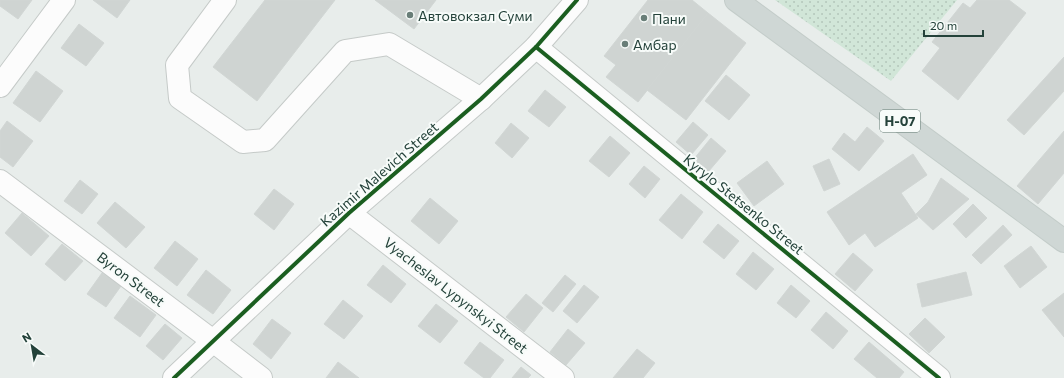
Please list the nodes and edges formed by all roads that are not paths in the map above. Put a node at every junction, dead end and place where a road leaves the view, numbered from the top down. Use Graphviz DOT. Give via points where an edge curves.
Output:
graph roads {
  1 [pos="64,0"];
  2 [pos="226,0"];
  3 [pos="577,0"];
  4 [pos="736,0"];
  5 [pos="536,46"];
  6 [pos="0,86"];
  7 [pos="481,99"];
  8 [pos="0,181"];
  9 [pos="349,213"];
  10 [pos="1064,241"];
  11 [pos="214,341"];
  12 [pos="174,378"];
  13 [pos="261,378"];
  14 [pos="563,378"];
  15 [pos="939,378"];
  1 -- 6 [label="street"];
  2 -- 7 [label="street" via="177,65 180,98 243,142 265,140 345,51 389,44"];
  3 -- 5 [label="street, Kazimir Malevich Street"];
  4 -- 10 [label="main road, Н-07"];
  5 -- 7 [label="street, Kazimir Malevich Street"];
  5 -- 15 [label="street, Kyrylo Stetsenko Street"];
  7 -- 9 [label="street, Kazimir Malevich Street"];
  8 -- 11 [label="street, Byron Street"];
  9 -- 11 [label="street, Kazimir Malevich Street"];
  9 -- 14 [label="street, Vyacheslav Lypynskyi Street"];
  11 -- 12 [label="street, Kazimir Malevich Street"];
  11 -- 13 [label="street, Byron Street"];
}
